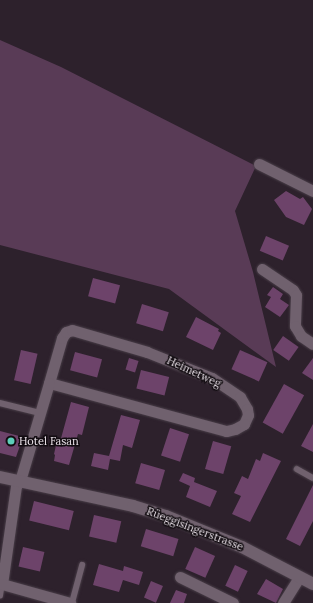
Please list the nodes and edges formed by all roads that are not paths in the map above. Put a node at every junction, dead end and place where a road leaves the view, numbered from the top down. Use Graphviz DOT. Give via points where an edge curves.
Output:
graph roads {
  1 [pos="259,164"];
  2 [pos="313,191"];
  3 [pos="262,269"];
  4 [pos="313,344"];
  5 [pos="49,383"];
  6 [pos="0,403"];
  7 [pos="40,413"];
  8 [pos="296,470"];
  9 [pos="0,477"];
  10 [pos="313,478"];
  11 [pos="20,481"];
  12 [pos="82,564"];
  13 [pos="180,577"];
  14 [pos="299,577"];
  15 [pos="2,584"];
  16 [pos="313,584"];
  17 [pos="0,596"];
  18 [pos="71,603"];
  19 [pos="233,603"];
  20 [pos="283,603"];
  1 -- 2 [label="street"];
  3 -- 4 [label="street" via="293,290 296,295 295,326 301,336"];
  5 -- 5 [label="street, Heimetweg" via="226,431 244,424 248,415 247,406 240,397 212,378 147,352 72,330 66,332 62,338"];
  5 -- 7 [label="street, Heimetweg"];
  6 -- 7 [label="lane"];
  7 -- 11 [label="street, Heimetweg"];
  8 -- 10 [label="lane"];
  9 -- 11 [label="street, Rüeggisingerstrasse"];
  11 -- 14 [label="street, Rüeggisingerstrasse" via="134,506 166,516 242,547"];
  11 -- 15 [label="street, Heimetweg" via="16,486"];
  12 -- 18 [label="lane"];
  13 -- 19 [label="street"];
  14 -- 16 [label="street, Rüeggisingerstrasse"];
  14 -- 20 [label="street"];
  15 -- 17 [label="lane"];
  15 -- 18 [label="street"];
}
